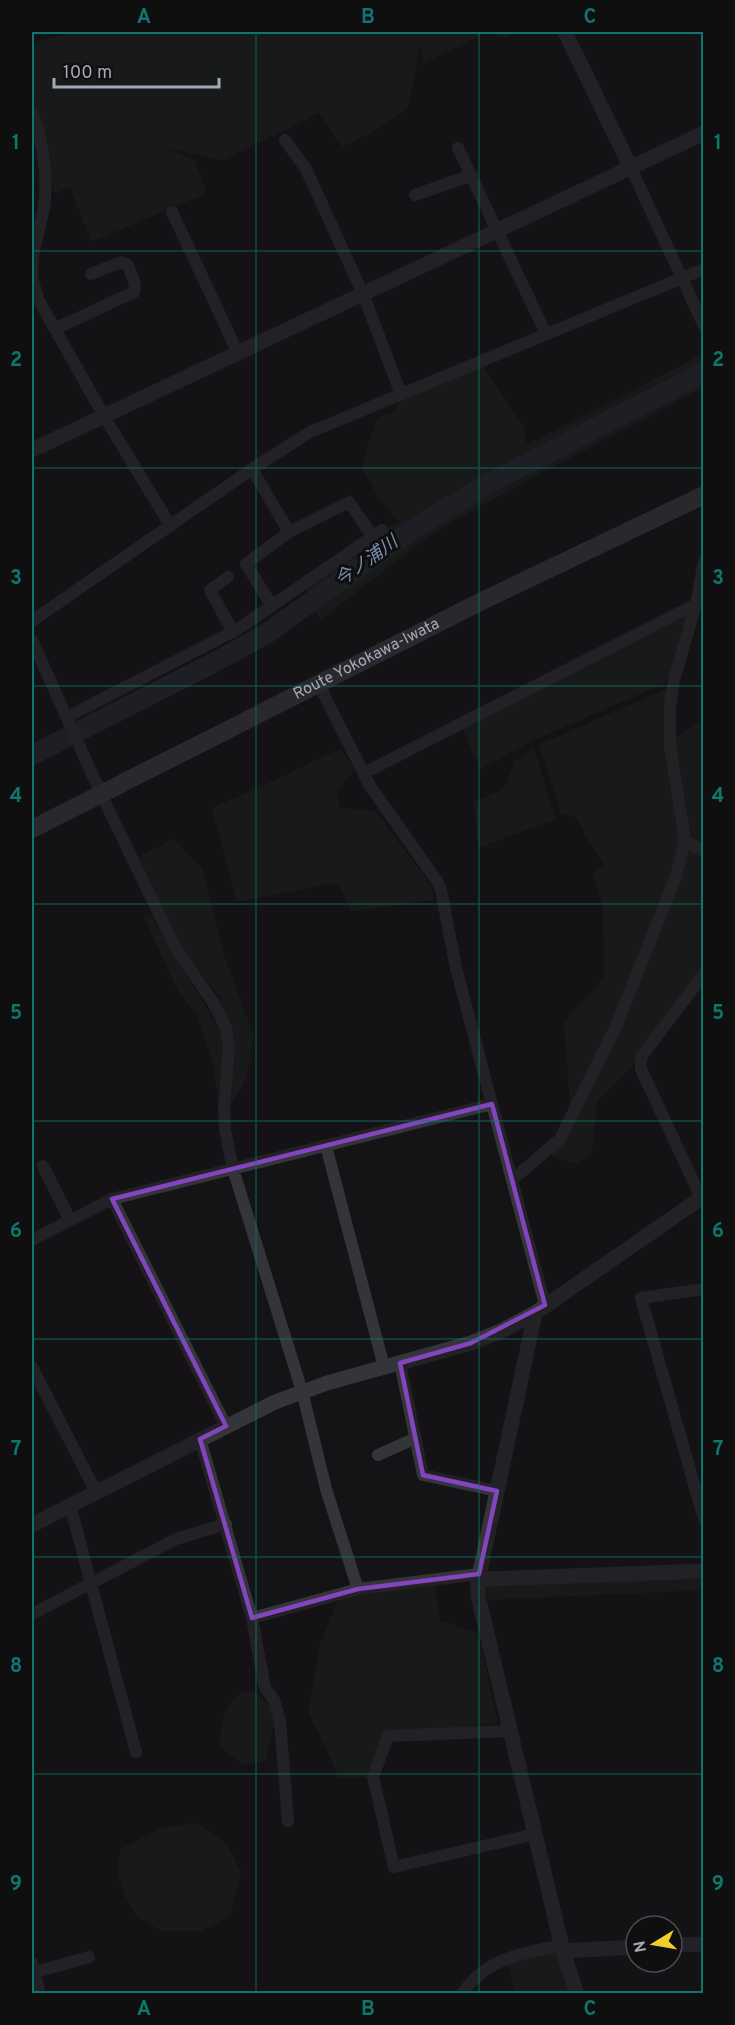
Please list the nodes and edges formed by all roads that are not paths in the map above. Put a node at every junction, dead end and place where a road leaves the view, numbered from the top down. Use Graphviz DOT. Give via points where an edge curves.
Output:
graph roads {
  1 [pos="567,32"];
  2 [pos="32,112"];
  3 [pos="704,133"];
  4 [pos="285,140"];
  5 [pos="458,148"];
  6 [pos="630,168"];
  7 [pos="472,175"];
  8 [pos="415,195"];
  9 [pos="172,212"];
  10 [pos="498,230"];
  11 [pos="704,269"];
  12 [pos="91,274"];
  13 [pos="682,278"];
  14 [pos="363,294"];
  15 [pos="704,326"];
  16 [pos="55,329"];
  17 [pos="546,334"];
  18 [pos="238,353"];
  19 [pos="401,394"];
  20 [pos="104,416"];
  21 [pos="32,450"];
  22 [pos="252,469"];
  23 [pos="704,495"];
  24 [pos="170,525"];
  25 [pos="289,532"];
  26 [pos="704,561"];
  27 [pos="228,577"];
  28 [pos="696,604"];
  29 [pos="272,606"];
  30 [pos="32,621"];
  31 [pos="233,632"];
  32 [pos="32,640"];
  33 [pos="319,685"];
  34 [pos="67,718"];
  35 [pos="364,773"];
  36 [pos="101,794"];
  37 [pos="32,829"];
  38 [pos="686,841"];
  39 [pos="704,852"];
  40 [pos="704,974"];
  41 [pos="492,1104"];
  42 [pos="326,1146"];
  43 [pos="43,1166"];
  44 [pos="233,1169"];
  45 [pos="512,1180"];
  46 [pos="702,1197"];
  47 [pos="112,1199"];
  48 [pos="70,1220"];
  49 [pos="32,1240"];
  50 [pos="704,1289"];
  51 [pos="540,1309"];
  52 [pos="400,1363"];
  53 [pos="32,1367"];
  54 [pos="384,1367"];
  55 [pos="302,1391"];
  56 [pos="226,1426"];
  57 [pos="416,1438"];
  58 [pos="200,1439"];
  59 [pos="378,1455"];
  60 [pos="497,1491"];
  61 [pos="96,1492"];
  62 [pos="70,1505"];
  63 [pos="704,1519"];
  64 [pos="226,1524"];
  65 [pos="32,1525"];
  66 [pos="704,1571"];
  67 [pos="478,1577"];
  68 [pos="92,1582"];
  69 [pos="357,1589"];
  70 [pos="32,1614"];
  71 [pos="252,1618"];
  72 [pos="510,1731"];
  73 [pos="135,1752"];
  74 [pos="288,1821"];
  75 [pos="535,1834"];
  76 [pos="704,1944"];
  77 [pos="684,1945"];
  78 [pos="624,1947"];
  79 [pos="562,1948"];
  80 [pos="89,1958"];
  81 [pos="32,1969"];
  82 [pos="40,1994"];
  83 [pos="461,1994"];
  84 [pos="577,1994"];
  1 -- 6 [label="street"];
  2 -- 16 [label="street" via="45,172 33,280 38,299"];
  3 -- 6 [label="street"];
  4 -- 14 [label="street" via="306,170"];
  5 -- 7 [label="street"];
  6 -- 10 [label="street"];
  6 -- 13 [label="street"];
  7 -- 8 [label="street"];
  7 -- 10 [label="street"];
  9 -- 18 [label="street"];
  10 -- 14 [label="street"];
  10 -- 17 [label="street"];
  11 -- 13 [label="street"];
  12 -- 16 [label="street" via="121,262 128,265 134,292"];
  13 -- 15 [label="street"];
  13 -- 17 [label="street"];
  14 -- 18 [label="street"];
  14 -- 19 [label="street"];
  16 -- 20 [label="street"];
  17 -- 19 [label="street"];
  18 -- 20 [label="street"];
  19 -- 22 [label="street" via="310,432"];
  20 -- 21 [label="street"];
  20 -- 24 [label="street"];
  22 -- 24 [label="street"];
  22 -- 25 [label="street"];
  23 -- 33 [label="main road, Route Yokokawa-Iwata" via="482,601"];
  24 -- 30 [label="street"];
  25 -- 29 [label="street" via="246,564"];
  25 -- 29 [label="street" via="349,502 378,533"];
  26 -- 28 [label="street"];
  27 -- 31 [label="street" via="210,590"];
  28 -- 35 [label="street"];
  28 -- 38 [label="street" via="670,706 670,745"];
  29 -- 31 [label="street"];
  31 -- 34 [label="street"];
  32 -- 34 [label="street"];
  33 -- 35 [label="street"];
  33 -- 36 [label="main road, Route Yokokawa-Iwata"];
  34 -- 36 [label="street"];
  35 -- 41 [label="street" via="441,890 456,968"];
  36 -- 37 [label="main road, Route Yokokawa-Iwata"];
  36 -- 44 [label="street" via="175,947 213,1002 225,1028 229,1047 225,1130"];
  38 -- 39 [label="street"];
  38 -- 45 [label="street" via="675,879 617,1024 560,1139"];
  40 -- 46 [label="street" via="641,1057 641,1069"];
  41 -- 42 [label="street"];
  41 -- 45 [label="street"];
  42 -- 44 [label="street"];
  42 -- 54 [label="street"];
  43 -- 48 [label="street"];
  44 -- 47 [label="street"];
  44 -- 55 [label="street"];
  45 -- 51 [label="street"];
  46 -- 51 [label="street"];
  47 -- 48 [label="street"];
  47 -- 56 [label="street"];
  48 -- 49 [label="street"];
  50 -- 63 [label="street" via="641,1298"];
  51 -- 52 [label="street" via="471,1343"];
  51 -- 60 [label="street"];
  52 -- 54 [label="street"];
  52 -- 57 [label="street"];
  53 -- 61 [label="street"];
  54 -- 55 [label="street"];
  55 -- 56 [label="street"];
  55 -- 69 [label="street" via="326,1490"];
  56 -- 58 [label="street"];
  57 -- 59 [label="street"];
  57 -- 60 [label="street" via="423,1475"];
  58 -- 61 [label="street"];
  58 -- 64 [label="street"];
  60 -- 67 [label="street"];
  61 -- 62 [label="street"];
  62 -- 65 [label="street"];
  62 -- 68 [label="street"];
  64 -- 68 [label="street" via="176,1539"];
  64 -- 71 [label="street"];
  66 -- 67 [label="street"];
  67 -- 69 [label="street"];
  67 -- 72 [label="street" via="478,1596"];
  68 -- 70 [label="street"];
  68 -- 73 [label="street"];
  69 -- 71 [label="street"];
  71 -- 74 [label="street" via="265,1688 280,1721"];
  72 -- 75 [label="street"];
  72 -- 75 [label="street" via="388,1736 373,1778 394,1867"];
  75 -- 79 [label="street"];
  76 -- 77 [label="street"];
  78 -- 79 [label="street"];
  79 -- 83 [label="street" via="518,1954 496,1964"];
  79 -- 84 [label="street"];
  80 -- 81 [label="street"];
  81 -- 82 [label="street"];
}
